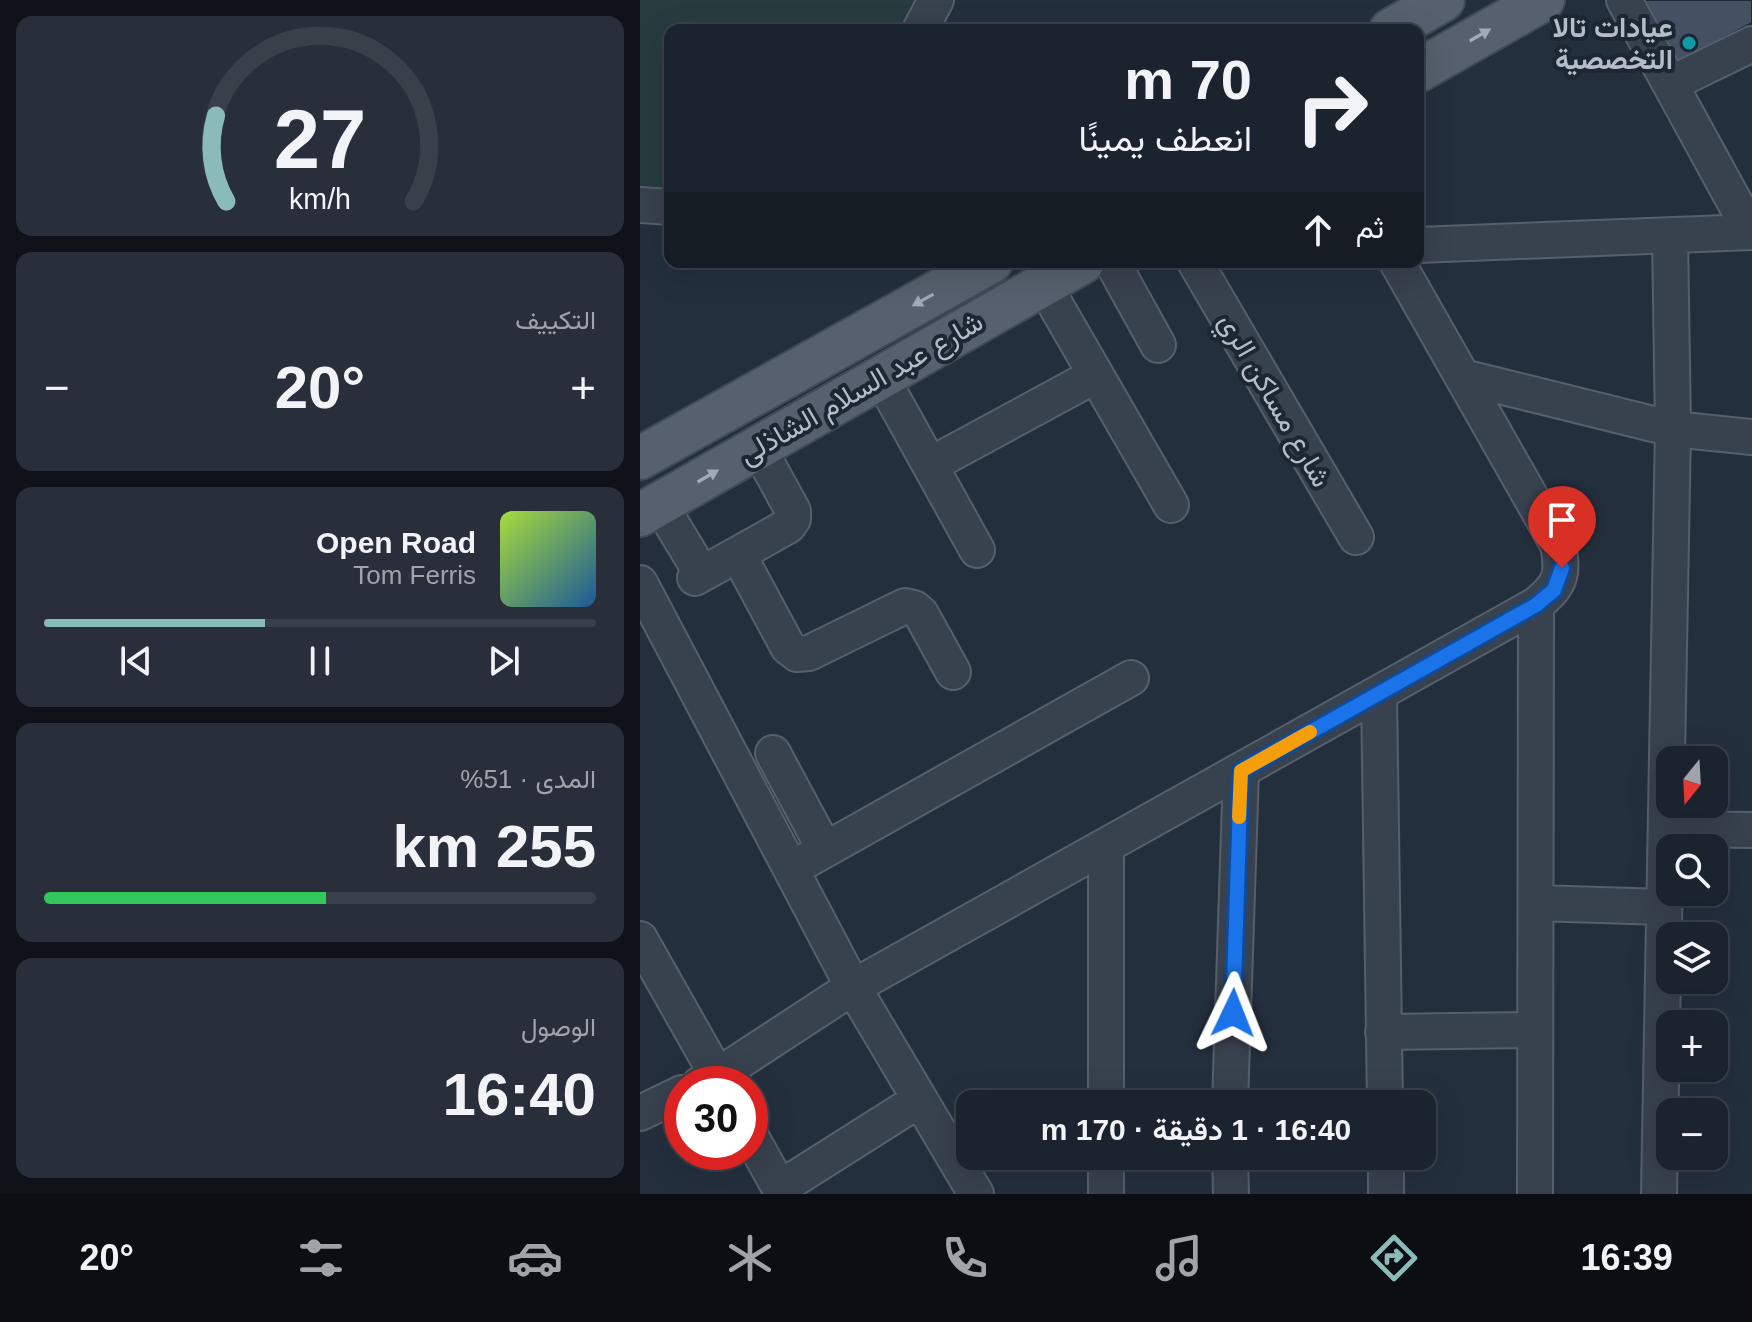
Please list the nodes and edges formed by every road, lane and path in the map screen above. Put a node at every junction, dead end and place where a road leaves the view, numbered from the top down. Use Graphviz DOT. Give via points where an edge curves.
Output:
graph roads {
  1 [pos="936,0"];
  2 [pos="1443,0"];
  3 [pos="1543,0"];
  4 [pos="1624,0"];
  5 [pos="923,24"];
  6 [pos="1401,24"];
  7 [pos="1752,44"];
  8 [pos="1424,68"];
  9 [pos="1670,84"];
  10 [pos="1752,232"];
  11 [pos="1670,236"];
  12 [pos="1424,245"];
  13 [pos="981,268"];
  14 [pos="990,268"];
  15 [pos="1073,268"];
  16 [pos="1115,268"];
  17 [pos="1199,268"];
  18 [pos="1400,268"];
  19 [pos="1044,285"];
  20 [pos="1008,305"];
  21 [pos="1158,345"];
  22 [pos="1096,375"];
  23 [pos="881,377"];
  24 [pos="1463,377"];
  25 [pos="1673,429"];
  26 [pos="1752,437"];
  27 [pos="758,447"];
  28 [pos="640,458"];
  29 [pos="930,465"];
  30 [pos="1171,505"];
  31 [pos="649,509"];
  32 [pos="1356,537"];
  33 [pos="977,550"];
  34 [pos="738,554"];
  35 [pos="640,583"];
  36 [pos="1536,605"];
  37 [pos="953,672"];
  38 [pos="1131,678"];
  39 [pos="1379,693"];
  40 [pos="773,753"];
  41 [pos="1241,771"];
  42 [pos="1666,829"];
  43 [pos="1752,830"];
  44 [pos="1106,846"];
  45 [pos="825,850"];
  46 [pos="791,869"];
  47 [pos="1536,903"];
  48 [pos="1664,907"];
  49 [pos="640,939"];
  50 [pos="853,987"];
  51 [pos="1535,1030"];
  52 [pos="1383,1032"];
  53 [pos="705,1066"];
  54 [pos="735,1066"];
  55 [pos="1106,1090"];
  56 [pos="1230,1090"];
  57 [pos="1385,1090"];
  58 [pos="919,1100"];
  59 [pos="664,1102"];
  60 [pos="640,1113"];
  61 [pos="768,1168"];
  62 [pos="1106,1170"];
  63 [pos="1230,1170"];
  64 [pos="1386,1170"];
  65 [pos="781,1191"];
  66 [pos="976,1194"];
  67 [pos="1106,1194"];
  68 [pos="1231,1194"];
  69 [pos="1386,1194"];
  70 [pos="1535,1194"];
  71 [pos="1659,1194"];
  1 -- 5 [label="street"];
  2 -- 6 [label="main road"];
  8 -- 3 [label="main road, one-way"];
  4 -- 9 [label="street"];
  7 -- 9 [label="street"];
  9 -- 10 [label="street"];
  10 -- 11 [label="street"];
  11 -- 12 [label="street"];
  11 -- 25 [label="street"];
  13 -- 28 [label="main road, شارع عبد السلام الشاذلى, one-way"];
  14 -- 20 [label="main road"];
  15 -- 19 [label="main road, شارع عبد السلام الشاذلى"];
  16 -- 21 [label="street"];
  17 -- 32 [label="street, شارع مساكن الري"];
  18 -- 24 [label="street"];
  19 -- 20 [label="main road, شارع عبد السلام الشاذلى"];
  19 -- 22 [label="street"];
  20 -- 23 [label="main road, شارع عبد السلام الشاذلى"];
  22 -- 29 [label="street"];
  22 -- 30 [label="street"];
  23 -- 27 [label="main road, شارع عبد السلام الشاذلى"];
  23 -- 29 [label="street"];
  24 -- 25 [label="street"];
  24 -- 36 [label="street" via="1558,545 1562,568 1554,590"];
  25 -- 26 [label="street"];
  25 -- 42 [label="street"];
  31 -- 27 [label="main road, شارع عبد السلام الشاذلى, one-way"];
  27 -- 34 [label="street" via="793,519"];
  29 -- 33 [label="street"];
  31 -- 34 [label="street" via="698,576"];
  34 -- 37 [label="street" via="788,647 797,654 905,606 921,614"];
  35 -- 46 [label="street"];
  36 -- 39 [label="street"];
  36 -- 47 [label="street"];
  38 -- 45 [label="street"];
  39 -- 41 [label="street"];
  39 -- 52 [label="street"];
  40 -- 45 [label="street"];
  41 -- 44 [label="street"];
  41 -- 56 [label="street"];
  42 -- 43 [label="street"];
  42 -- 48 [label="street"];
  44 -- 50 [label="street"];
  44 -- 55 [label="street"];
  45 -- 46 [label="street"];
  46 -- 50 [label="street"];
  47 -- 48 [label="street"];
  47 -- 51 [label="street"];
  48 -- 71 [label="street"];
  49 -- 53 [label="street"];
  50 -- 54 [label="street"];
  50 -- 58 [label="street"];
  51 -- 52 [label="street"];
  51 -- 70 [label="street"];
  52 -- 57 [label="street"];
  58 -- 65 [label="street"];
  58 -- 66 [label="street"];
  59 -- 60 [label="street"];
  61 -- 65 [label="street"];
  62 -- 67 [label="street"];
  63 -- 68 [label="street"];
  64 -- 69 [label="street"];
}
